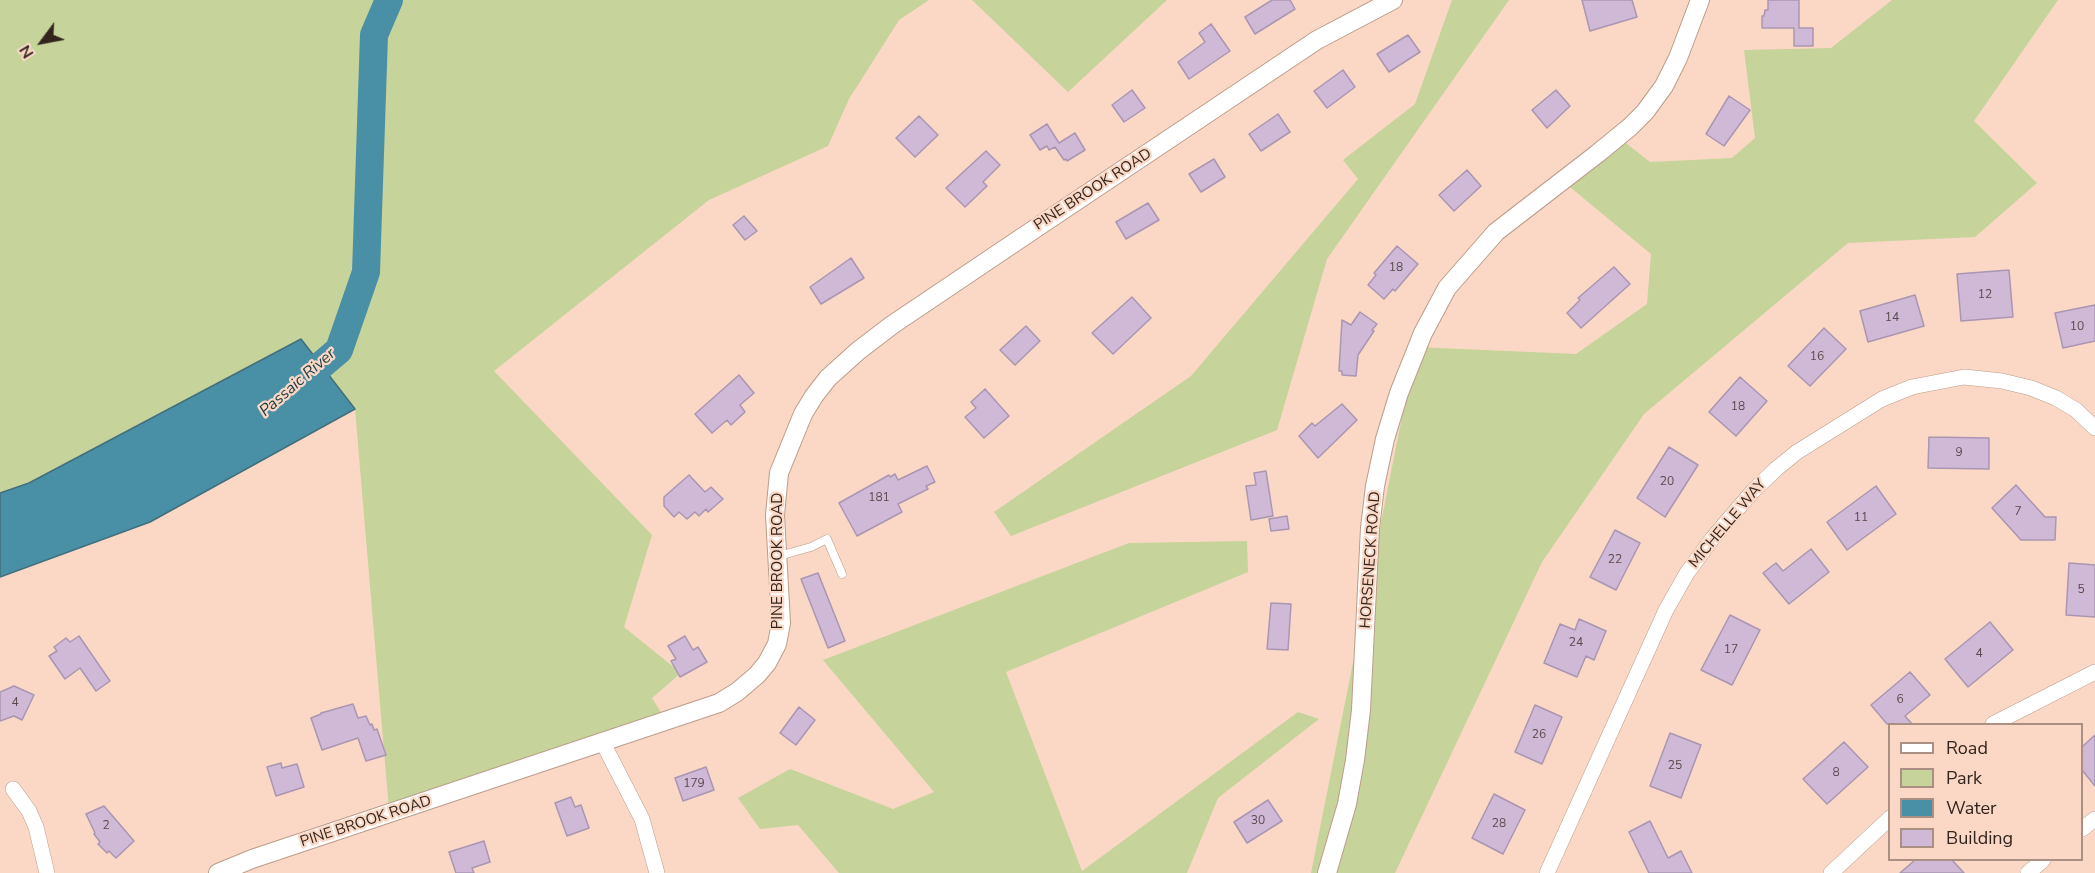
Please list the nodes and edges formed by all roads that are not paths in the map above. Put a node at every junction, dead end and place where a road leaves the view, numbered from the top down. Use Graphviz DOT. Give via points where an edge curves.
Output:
graph roads {
  1 [pos="1393,0"];
  2 [pos="1700,0"];
  3 [pos="2094,426"];
  4 [pos="779,556"];
  5 [pos="842,574"];
  6 [pos="2095,672"];
  7 [pos="1995,723"];
  8 [pos="603,743"];
  9 [pos="13,789"];
  10 [pos="2095,819"];
  11 [pos="1888,820"];
  12 [pos="2083,828"];
  13 [pos="2042,861"];
  14 [pos="47,873"];
  15 [pos="218,873"];
  16 [pos="657,873"];
  17 [pos="1327,873"];
  18 [pos="1547,873"];
  19 [pos="1831,873"];
  20 [pos="2028,873"];
  1 -- 4 [label="street, PINE BROOK ROAD" via="1317,40 1264,74 892,325 851,357 814,396 786,453 776,494"];
  2 -- 17 [label="street, HORSENECK ROAD" via="1678,58 1645,112 1496,232 1447,288 1423,333 1399,393 1375,486 1355,760"];
  3 -- 18 [label="street, MICHELLE WAY" via="2076,410 2031,388 1985,378 1953,378 1882,399 1776,469 1712,539 1666,610"];
  4 -- 5 [label="lane" via="827,539"];
  4 -- 8 [label="street, PINE BROOK ROAD" via="781,623 772,654 757,675 719,703"];
  6 -- 7 [label="street"];
  8 -- 15 [label="street, PINE BROOK ROAD"];
  8 -- 16 [label="street" via="642,819"];
  9 -- 14 [label="street" via="36,827"];
  10 -- 12 [label="street"];
  11 -- 19 [label="street"];
  13 -- 20 [label="street"];
}
